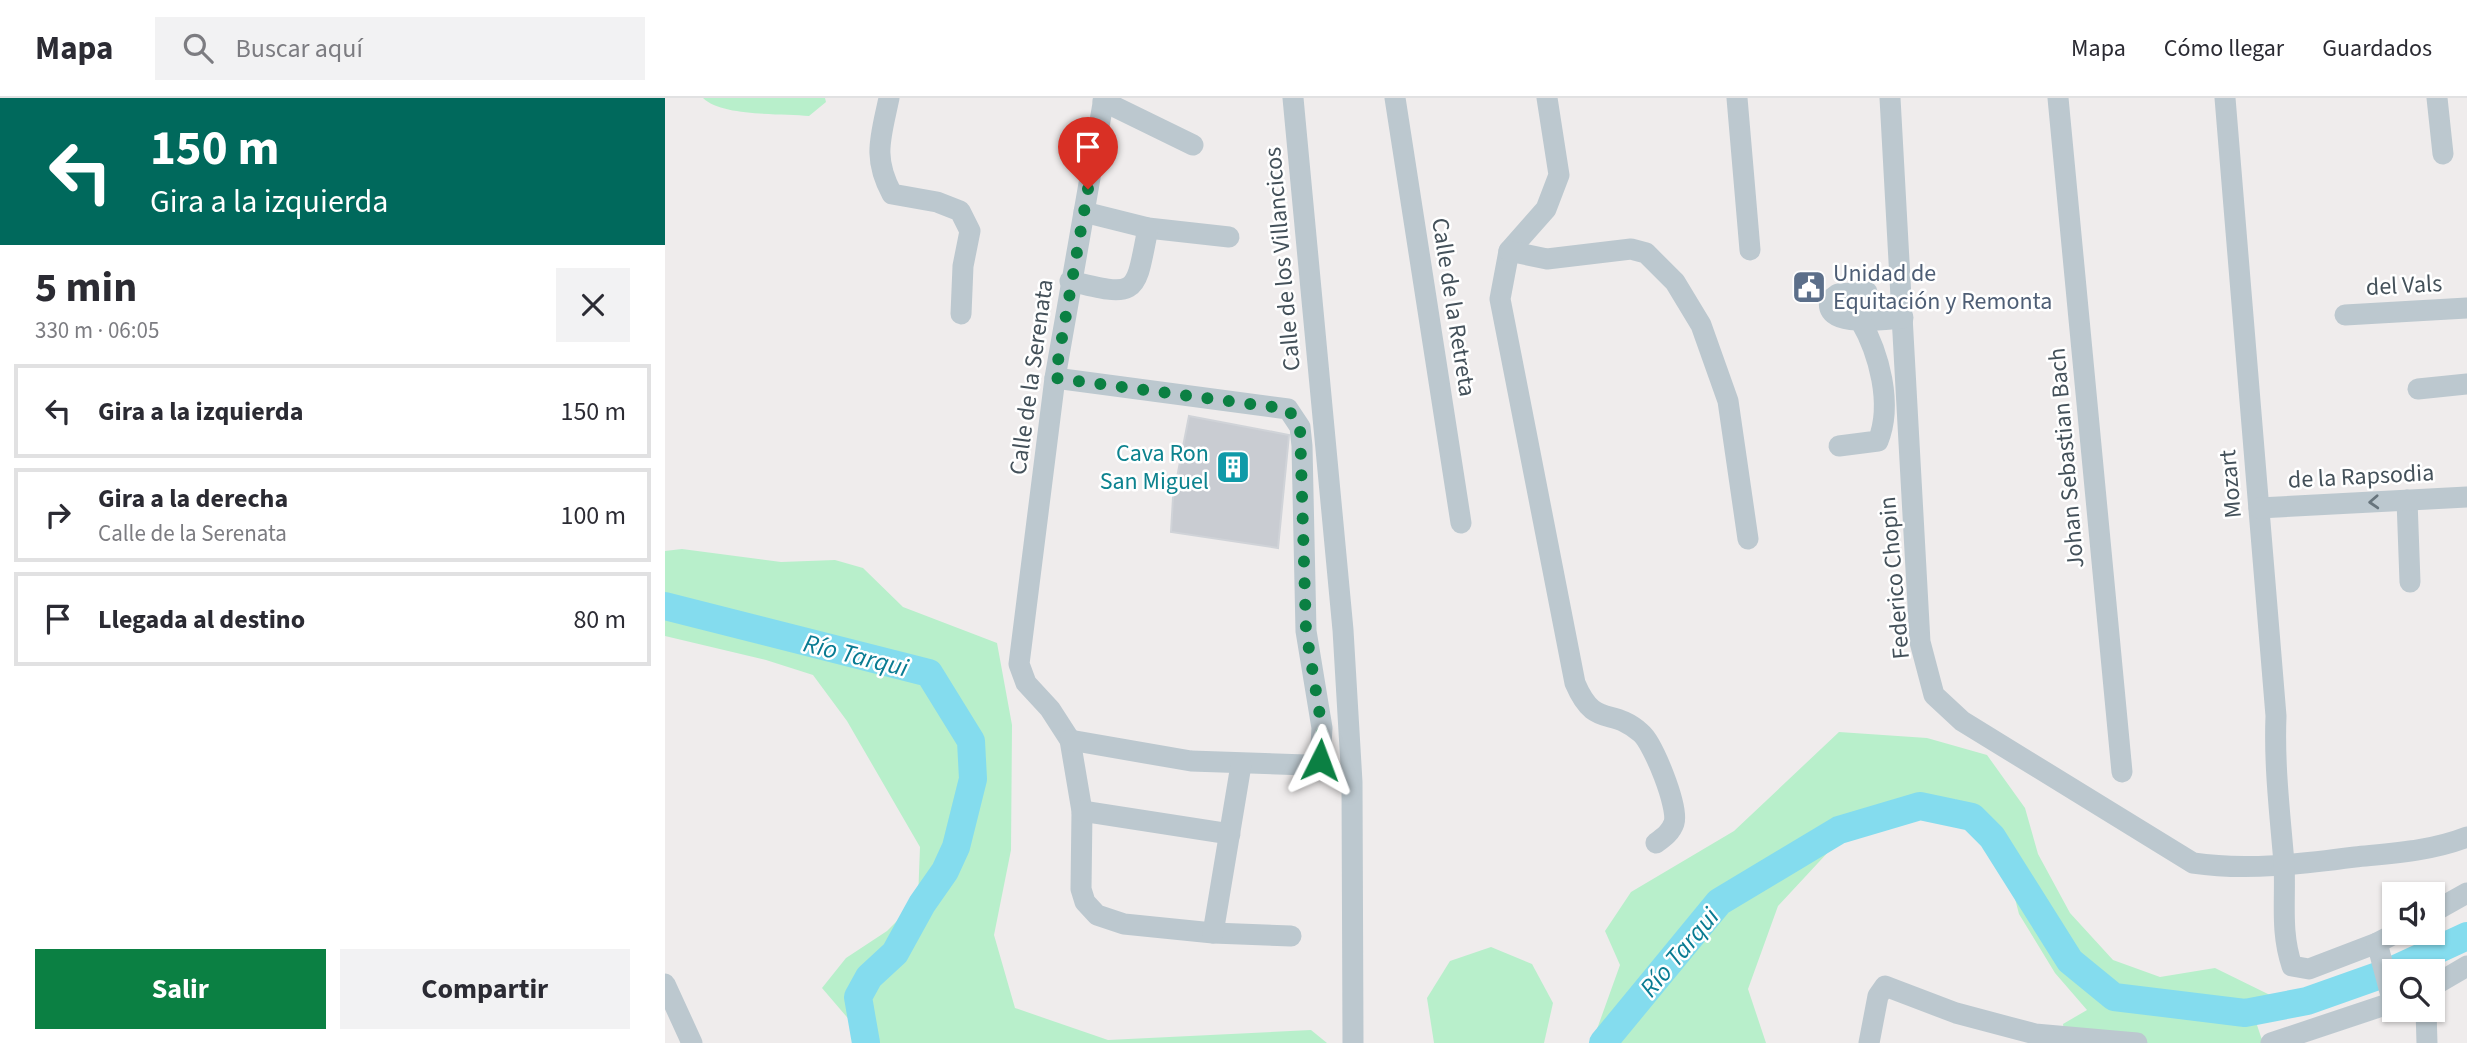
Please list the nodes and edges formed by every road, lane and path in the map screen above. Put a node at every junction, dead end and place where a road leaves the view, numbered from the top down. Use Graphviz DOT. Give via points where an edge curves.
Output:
graph roads {
  1 [pos="889,98"];
  2 [pos="1293,98"];
  3 [pos="1395,98"];
  4 [pos="1547,98"];
  5 [pos="1737,98"];
  6 [pos="1890,98"];
  7 [pos="2058,98"];
  8 [pos="2225,98"];
  9 [pos="2437,98"];
  10 [pos="1103,99"];
  11 [pos="1193,145"];
  12 [pos="2443,154"];
  13 [pos="1084,212"];
  14 [pos="1148,228"];
  15 [pos="1229,237"];
  16 [pos="1749,250"];
  17 [pos="1509,251"];
  18 [pos="1070,281"];
  19 [pos="1867,292"];
  20 [pos="2467,308"];
  21 [pos="961,314"];
  22 [pos="2345,315"];
  23 [pos="1903,318"];
  24 [pos="1860,320"];
  25 [pos="1055,378"];
  26 [pos="2467,384"];
  27 [pos="2418,389"];
  28 [pos="1839,446"];
  29 [pos="2467,497"];
  30 [pos="2407,500"];
  31 [pos="2259,508"];
  32 [pos="1461,523"];
  33 [pos="1748,538"];
  34 [pos="2410,582"];
  35 [pos="1070,740"];
  36 [pos="1241,765"];
  37 [pos="2122,772"];
  38 [pos="1081,811"];
  39 [pos="1230,834"];
  40 [pos="2467,837"];
  41 [pos="1656,843"];
  42 [pos="2284,866"];
  43 [pos="2467,893"];
  44 [pos="2445,905"];
  45 [pos="1213,933"];
  46 [pos="1291,936"];
  47 [pos="2382,942"];
  48 [pos="2467,966"];
  49 [pos="2445,979"];
  50 [pos="665,984"];
  51 [pos="2382,1002"];
  52 [pos="2426,1022"];
  53 [pos="691,1043"];
  54 [pos="1353,1043"];
  55 [pos="1869,1043"];
  56 [pos="2137,1043"];
  57 [pos="2271,1043"];
  58 [pos="2427,1043"];
  1 -- 21 [label="street" via="878,151 892,194 937,201 960,211 970,231"];
  2 -- 54 [label="street, Calle de los Villancicos" via="1343,630 1352,782"];
  3 -- 32 [label="street, Calle de la Retreta"];
  4 -- 17 [label="street" via="1559,175 1546,209"];
  5 -- 16 [label="street"];
  6 -- 23 [label="street, Federico Chopin"];
  7 -- 37 [label="street, Johan Sebastian Bach"];
  8 -- 31 [label="street, Mozart"];
  9 -- 12 [label="street"];
  10 -- 11 [label="street"];
  10 -- 13 [label="street, Calle de la Serenata"];
  13 -- 14 [label="street"];
  13 -- 18 [label="street, Calle de la Serenata"];
  14 -- 15 [label="street"];
  14 -- 18 [label="street" via="1139,277 1130,287 1116,292"];
  17 -- 33 [label="street" via="1547,259 1631,249 1646,253 1675,282 1701,325 1728,401"];
  17 -- 41 [label="street" via="1500,299 1575,684 1584,704 1601,716 1624,720 1644,735 1673,804 1675,821"];
  18 -- 25 [label="street, Calle de la Serenata"];
  19 -- 24 [label="street" via="1829,299 1831,313"];
  20 -- 22 [label="street, del Vals"];
  23 -- 24 [label="street"];
  23 -- 42 [label="street, Federico Chopin" via="1920,642 1934,695 1962,721 2193,863 2224,868"];
  24 -- 28 [label="street" via="1875,349 1884,427 1878,441"];
  25 -- 35 [label="street, Calle de la Serenata" via="1019,664 1025,683 1050,709"];
  25 -- 36 [label="street" via="1288,409 1300,427 1306,631 1322,728 1320,760 1306,765"];
  26 -- 27 [label="street"];
  29 -- 30 [label="street, de la Rapsodia"];
  30 -- 31 [label="street, de la Rapsodia, one-way"];
  30 -- 34 [label="street"];
  31 -- 42 [label="street, Mozart"];
  35 -- 36 [label="street"];
  35 -- 38 [label="street"];
  36 -- 39 [label="street"];
  38 -- 39 [label="street"];
  38 -- 45 [label="street" via="1081,889 1097,915 1124,925"];
  39 -- 45 [label="street"];
  40 -- 42 [label="street, Federico Chopin" via="2439,848"];
  42 -- 47 [label="street, Mozart" via="2283,941 2291,966 2309,970"];
  43 -- 44 [label="street"];
  45 -- 46 [label="street"];
  48 -- 49 [label="street"];
  50 -- 53 [label="street"];
  51 -- 57 [label="street"];
  52 -- 58 [label="street"];
  55 -- 56 [label="street" via="1878,996 1885,986 1956,1013 2035,1034"];
}
